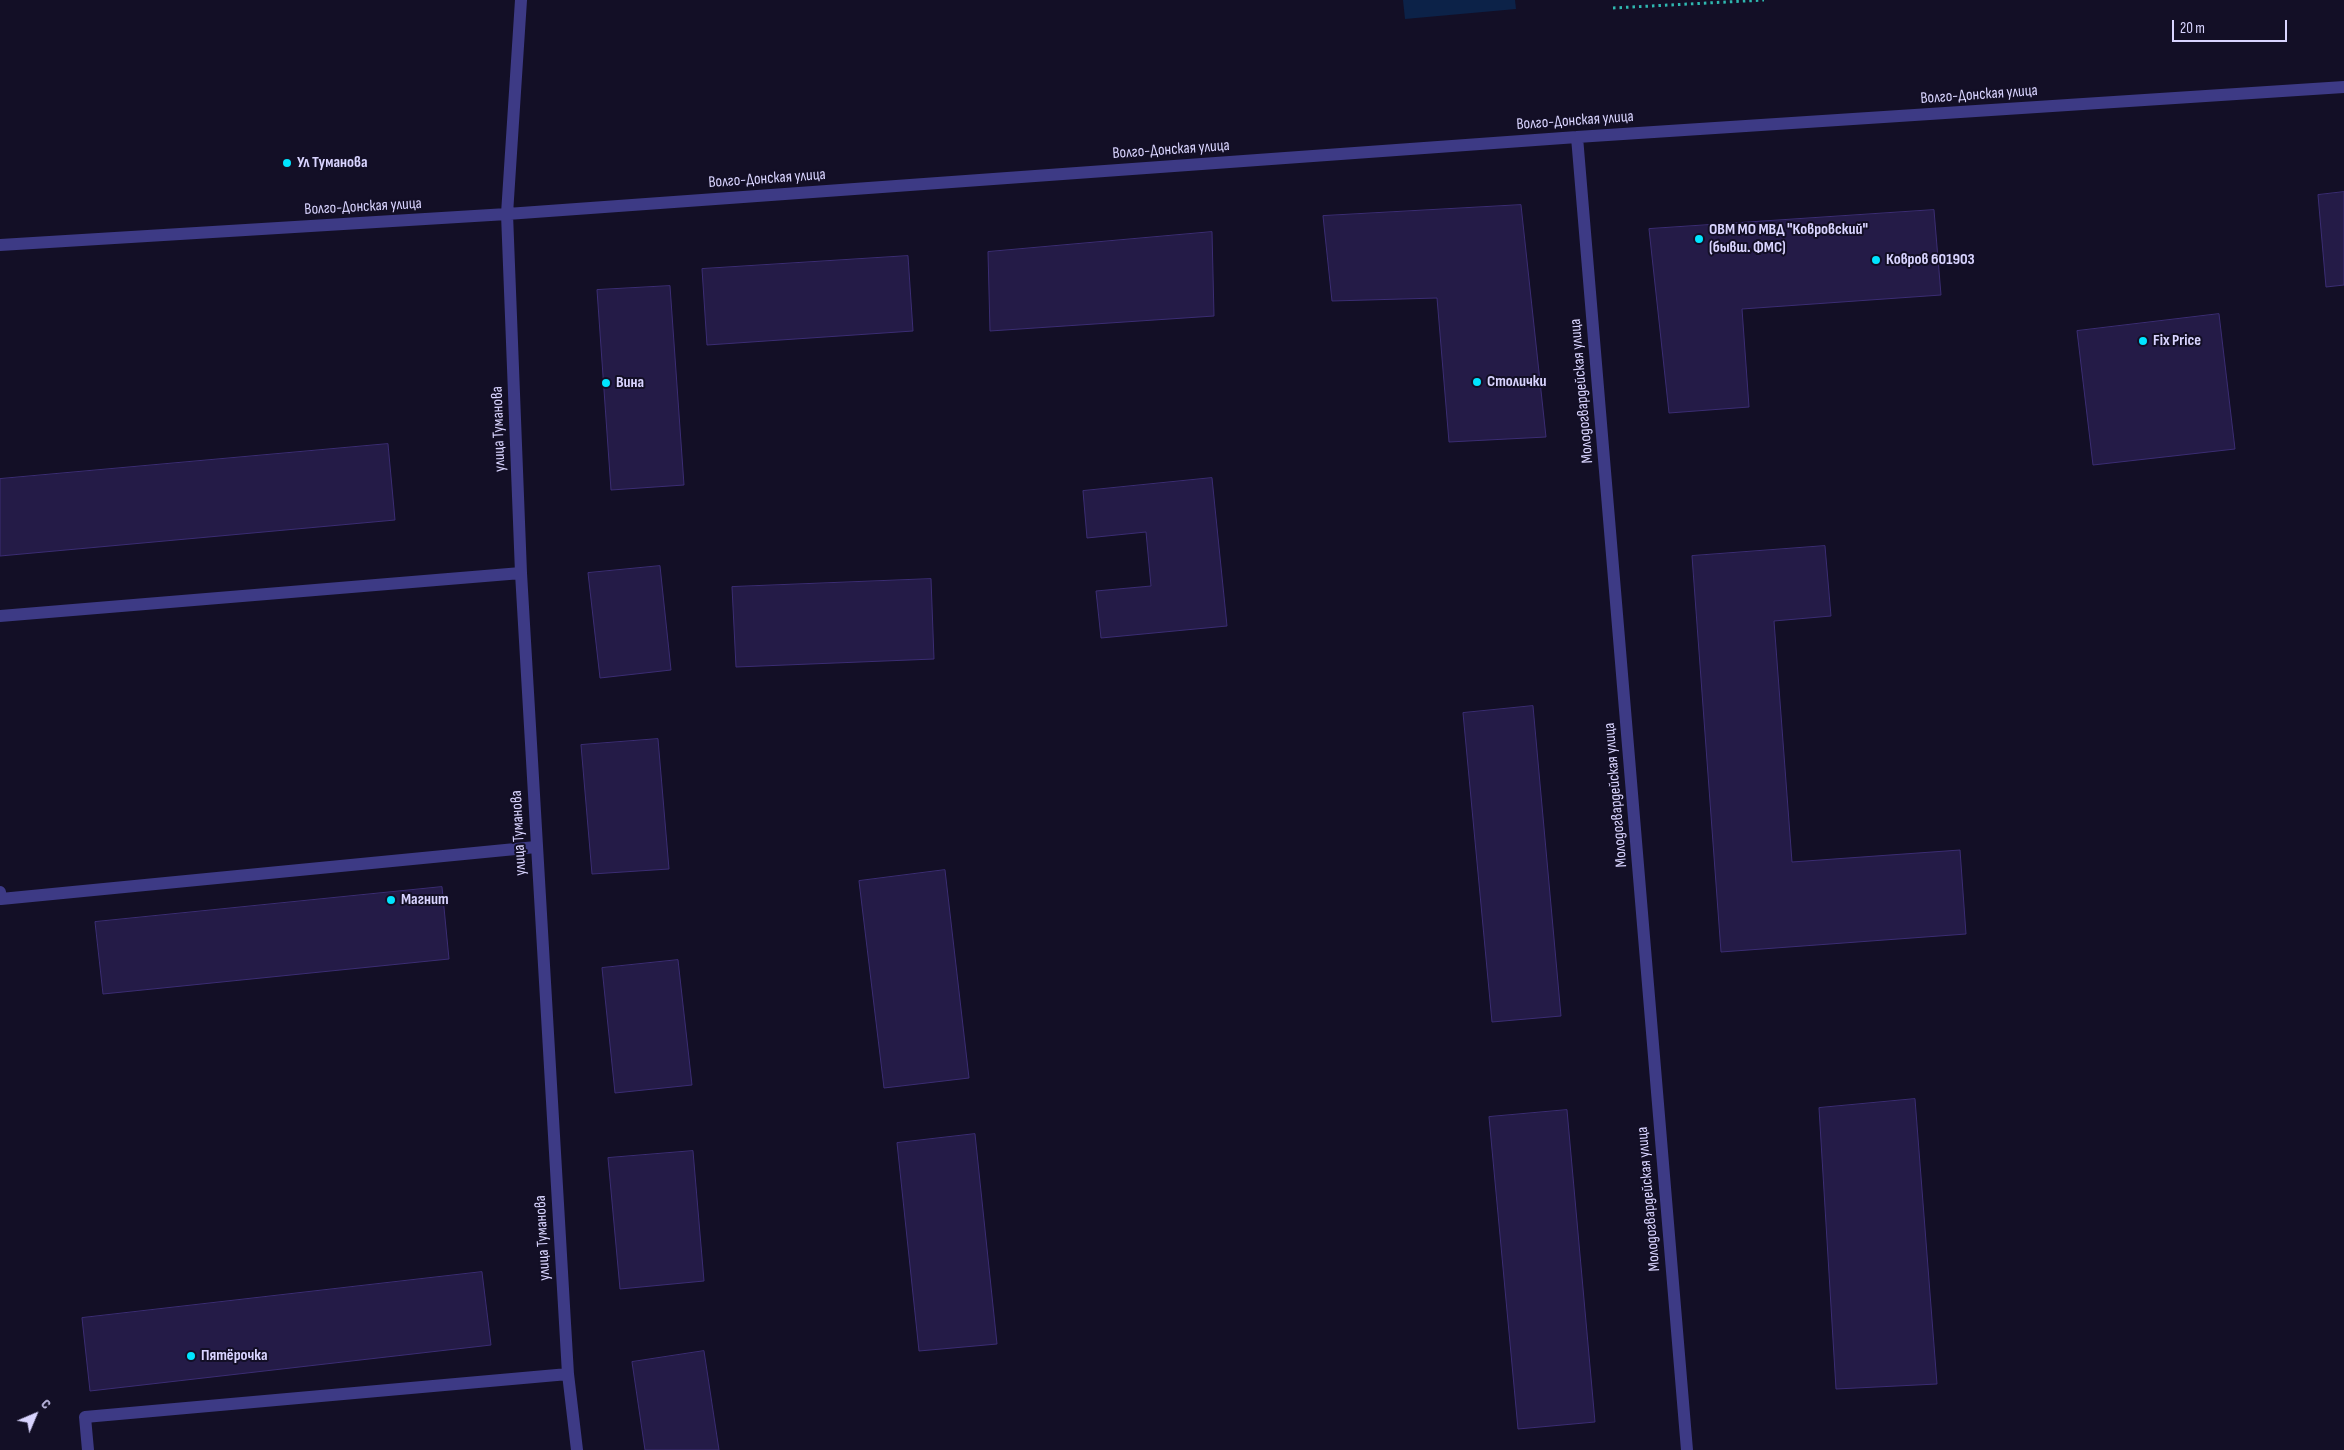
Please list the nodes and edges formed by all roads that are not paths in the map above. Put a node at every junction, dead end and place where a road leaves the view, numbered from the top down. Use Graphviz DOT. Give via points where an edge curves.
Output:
graph roads {
  1 [pos="521,0"];
  2 [pos="2344,87"];
  3 [pos="1577,137"];
  4 [pos="507,214"];
  5 [pos="0,245"];
  6 [pos="521,573"];
  7 [pos="0,616"];
  8 [pos="536,847"];
  9 [pos="0,892"];
  10 [pos="568,1374"];
  11 [pos="88,1450"];
  12 [pos="577,1450"];
  13 [pos="1687,1450"];
  1 -- 4 [label="street, улица Туманова"];
  2 -- 3 [label="street, Волго-Донская улица"];
  3 -- 4 [label="street, Волго-Донская улица"];
  3 -- 13 [label="street, Молодогвардейская улица"];
  4 -- 5 [label="street, Волго-Донская улица"];
  4 -- 6 [label="street, улица Туманова"];
  6 -- 7 [label="street"];
  6 -- 8 [label="street, улица Туманова"];
  8 -- 9 [label="street" via="1,899"];
  8 -- 10 [label="street, улица Туманова"];
  10 -- 11 [label="street" via="85,1417"];
  10 -- 12 [label="street, улица Туманова"];
}
